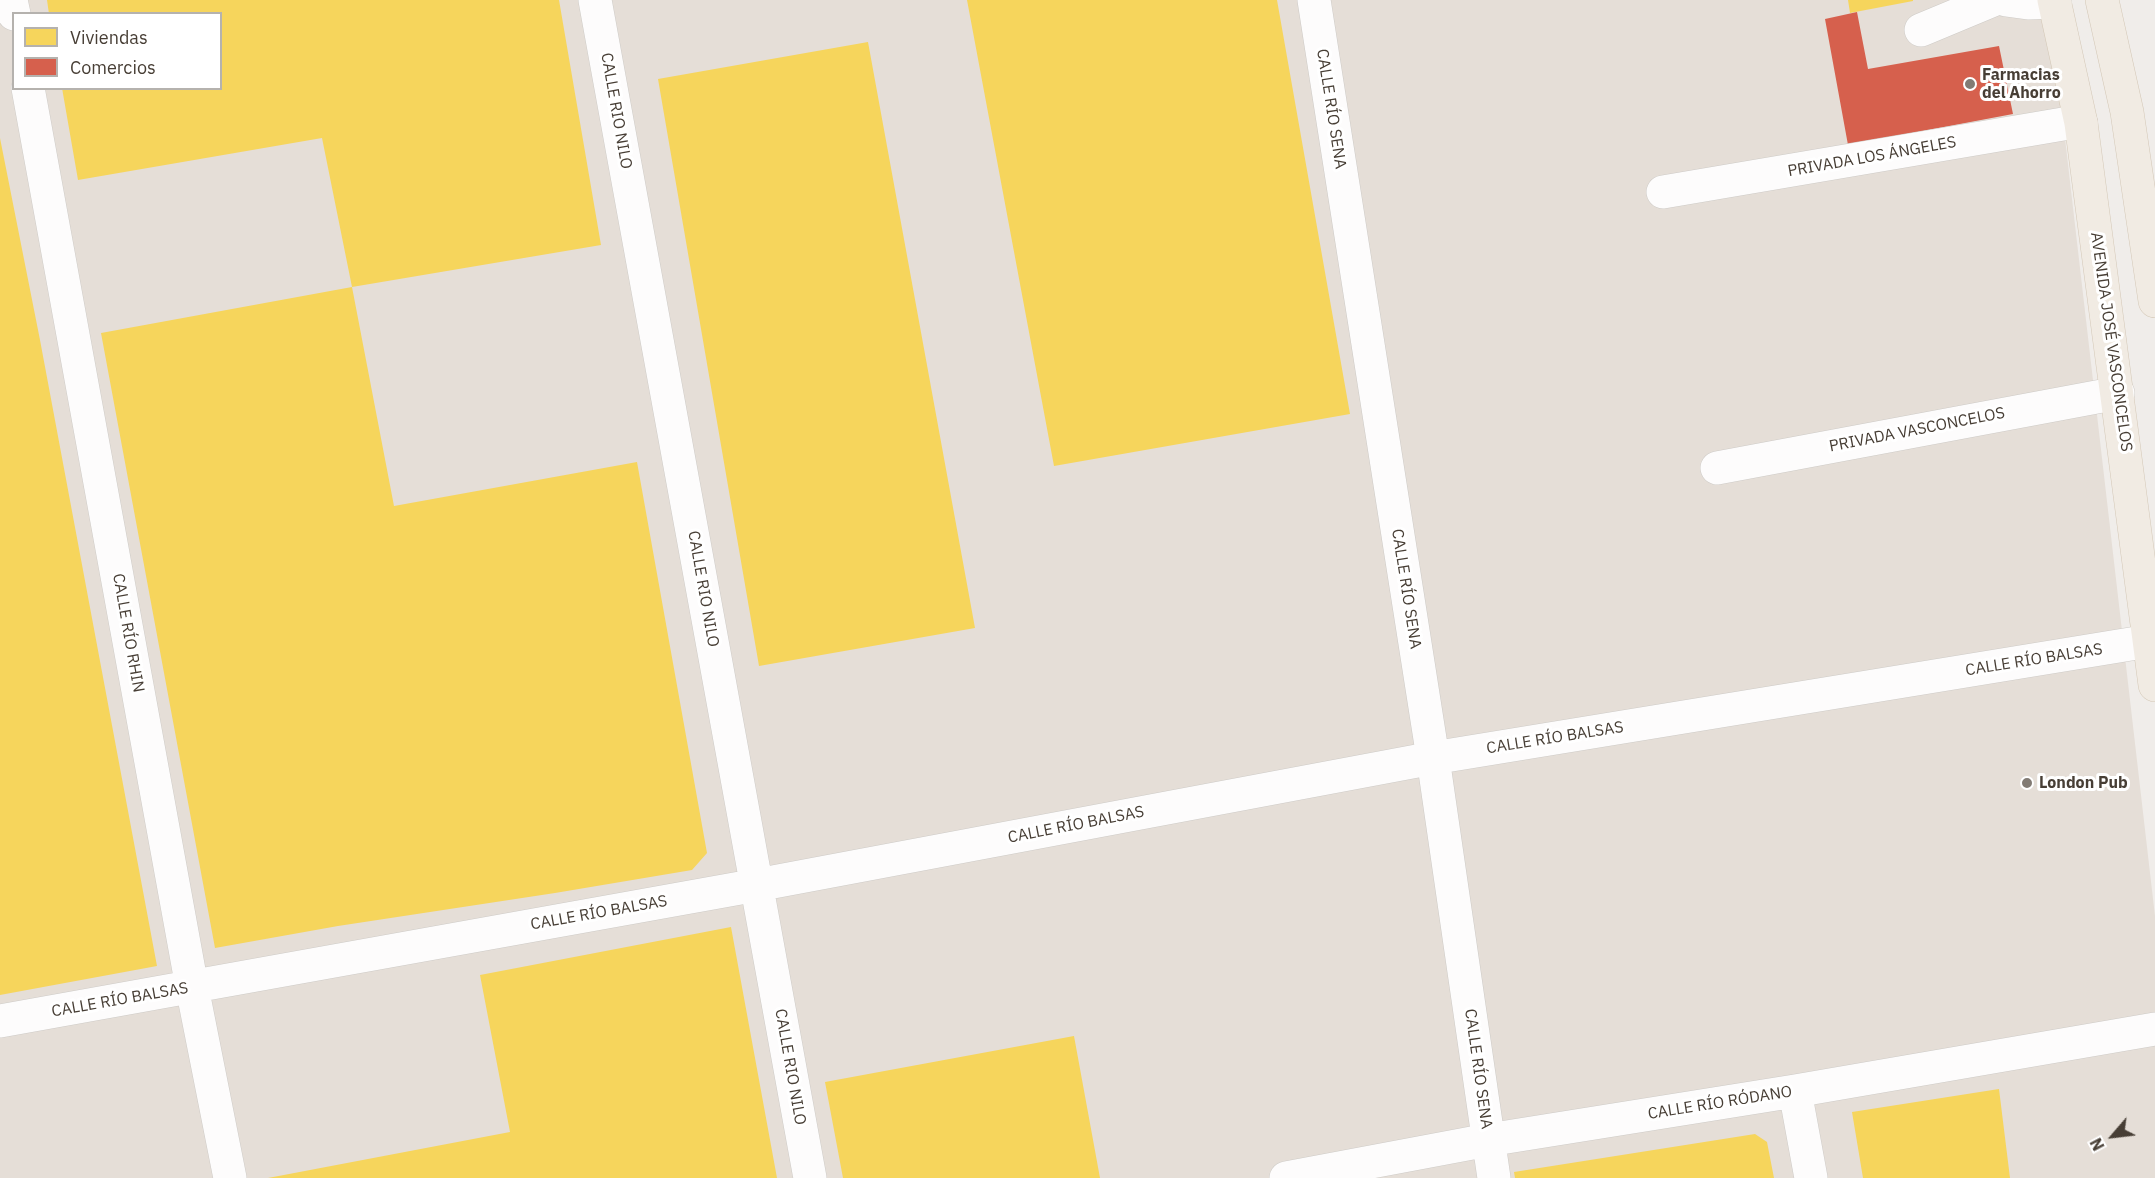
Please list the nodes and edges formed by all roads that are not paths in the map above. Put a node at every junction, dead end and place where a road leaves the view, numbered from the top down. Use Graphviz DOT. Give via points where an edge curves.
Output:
graph roads {
  1 [pos="595,0"];
  2 [pos="1314,0"];
  3 [pos="1993,0"];
  4 [pos="2006,0"];
  5 [pos="2102,0"];
  6 [pos="2055,1"];
  7 [pos="1921,30"];
  8 [pos="28,90"];
  9 [pos="2081,123"];
  10 [pos="1663,192"];
  11 [pos="2152,266"];
  12 [pos="2155,301"];
  13 [pos="2118,393"];
  14 [pos="1717,468"];
  15 [pos="2152,641"];
  16 [pos="2155,685"];
  17 [pos="1433,758"];
  18 [pos="757,885"];
  19 [pos="192,987"];
  20 [pos="0,1021"];
  21 [pos="2155,1029"];
  22 [pos="1795,1091"];
  23 [pos="1488,1140"];
  24 [pos="230,1178"];
  25 [pos="810,1178"];
  26 [pos="1286,1178"];
  27 [pos="1494,1178"];
  28 [pos="1812,1178"];
  1 -- 18 [label="street, CALLE RIO NILO"];
  2 -- 17 [label="street, CALLE RÍO SENA"];
  3 -- 7 [label="street"];
  4 -- 6 [label="street"];
  5 -- 11 [label="main road" via="2127,112"];
  6 -- 9 [label="main road, AVENIDA JOSÉ VASCONCELOS"];
  8 -- 19 [label="street, CALLE RÍO RHIN"];
  9 -- 10 [label="street, PRIVADA LOS ÁNGELES"];
  9 -- 11 [label="main road" via="2099,150 2128,236"];
  9 -- 13 [label="main road, AVENIDA JOSÉ VASCONCELOS"];
  11 -- 12 [label="main road"];
  13 -- 14 [label="street, PRIVADA VASCONCELOS"];
  13 -- 15 [label="main road, AVENIDA JOSÉ VASCONCELOS"];
  15 -- 16 [label="main road, AVENIDA JOSÉ VASCONCELOS"];
  15 -- 17 [label="street, CALLE RÍO BALSAS"];
  17 -- 18 [label="street, CALLE RÍO BALSAS"];
  17 -- 23 [label="street, CALLE RÍO SENA"];
  18 -- 19 [label="street, CALLE RÍO BALSAS"];
  18 -- 25 [label="street, CALLE RIO NILO"];
  19 -- 20 [label="street, CALLE RÍO BALSAS"];
  19 -- 24 [label="street, CALLE RÍO RHIN"];
  21 -- 22 [label="street, CALLE RÍO RÓDANO"];
  22 -- 23 [label="street, CALLE RÍO RÓDANO"];
  22 -- 28 [label="street"];
  23 -- 26 [label="street, CALLE RÍO RÓDANO"];
  23 -- 27 [label="street, CALLE RÍO SENA"];
}
